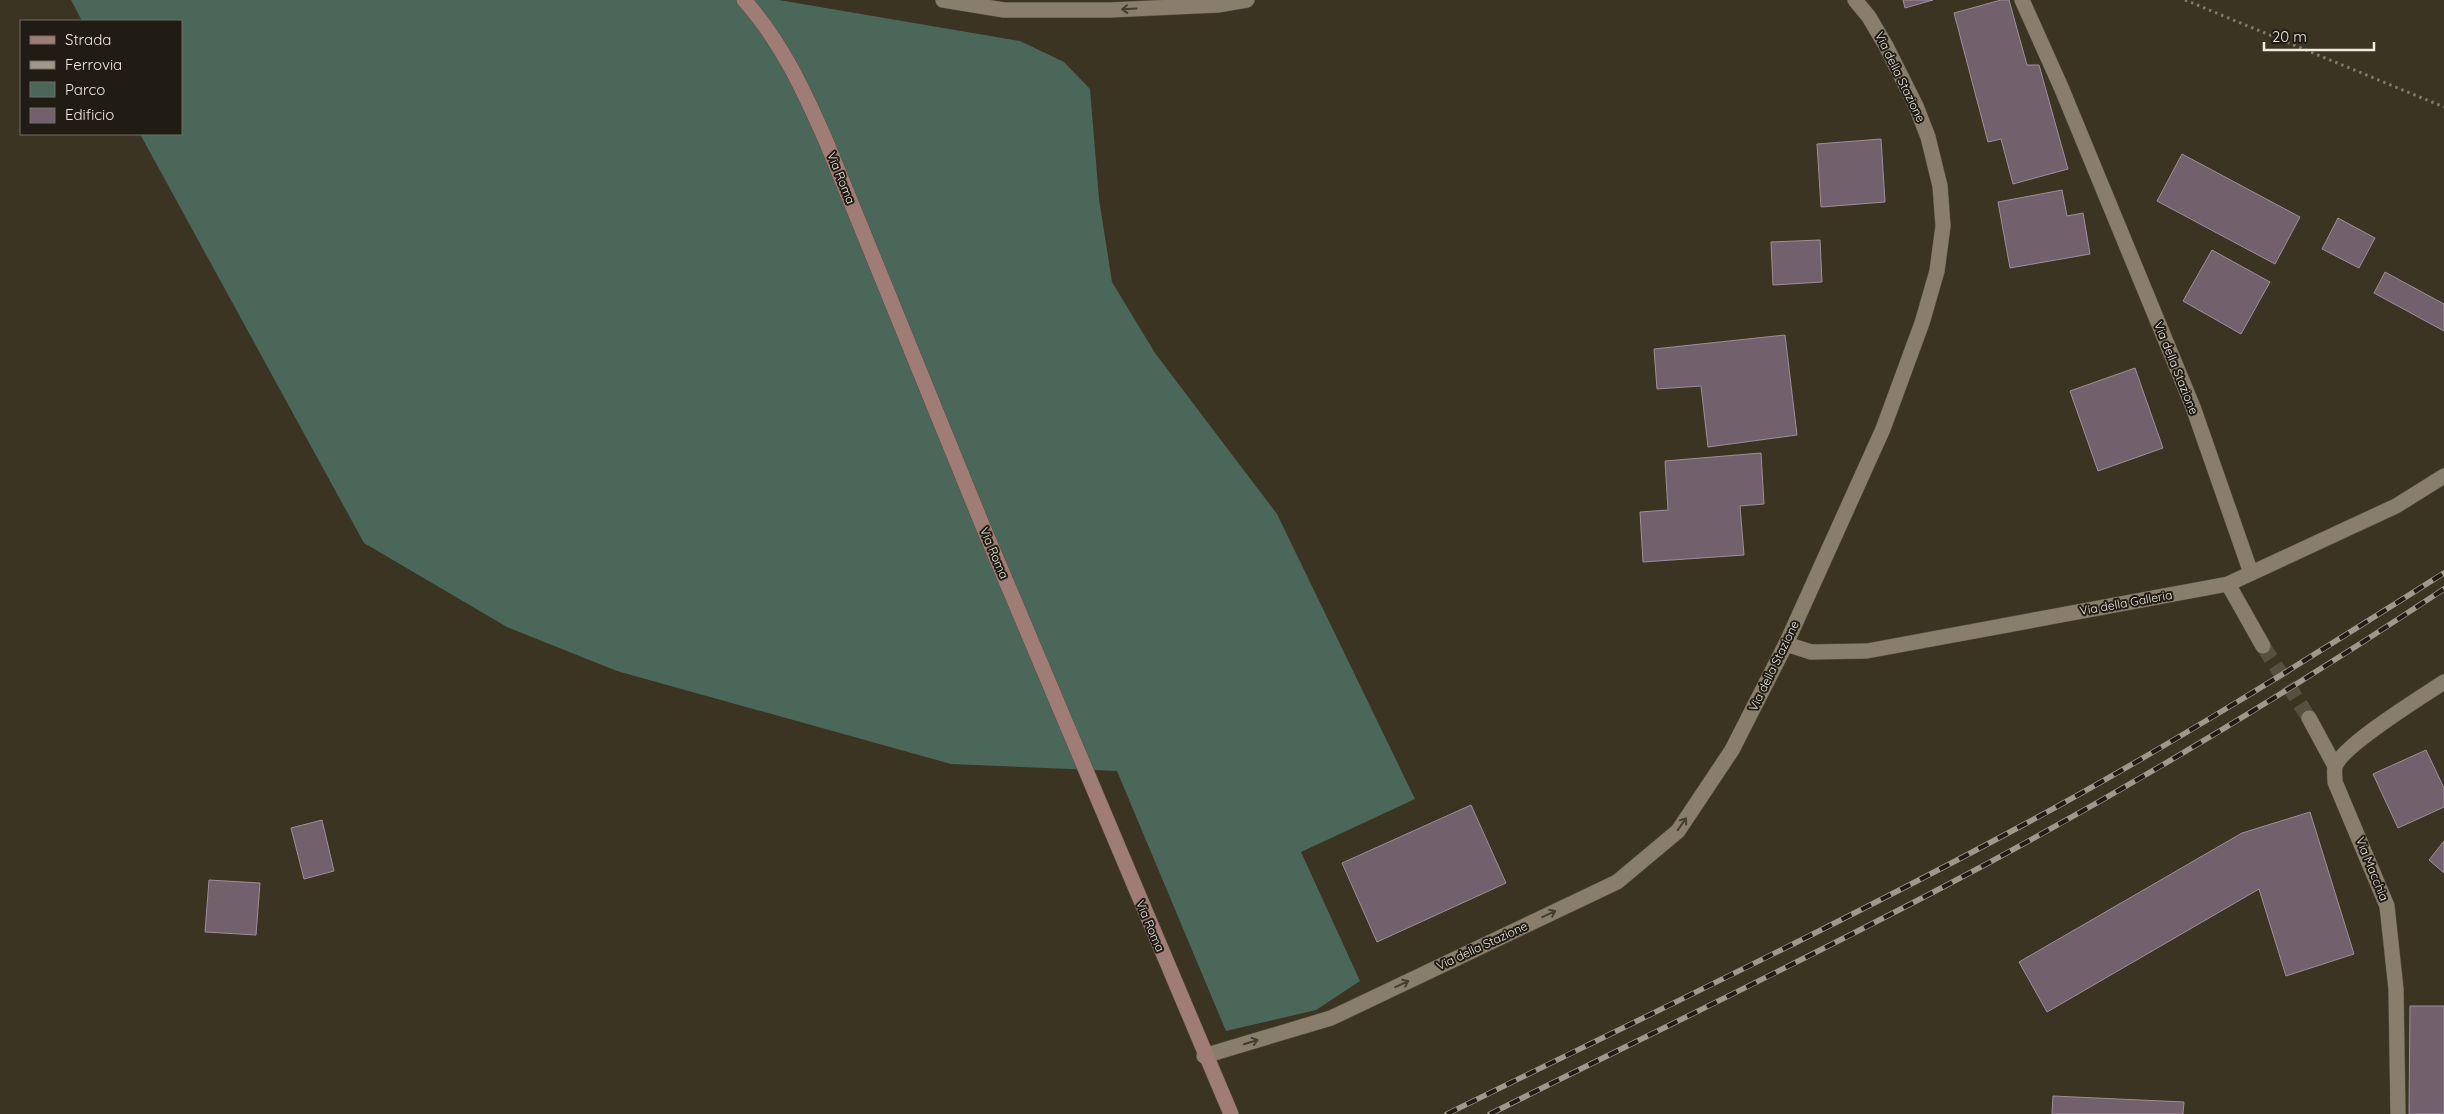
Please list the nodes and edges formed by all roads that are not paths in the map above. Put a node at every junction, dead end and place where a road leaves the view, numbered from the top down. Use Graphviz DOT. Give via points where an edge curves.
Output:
graph roads {
  1 [pos="744,0"];
  2 [pos="943,0"];
  3 [pos="1247,0"];
  4 [pos="1856,0"];
  5 [pos="2022,0"];
  6 [pos="2444,476"];
  7 [pos="2250,573"];
  8 [pos="2228,584"];
  9 [pos="1786,644"];
  10 [pos="2263,646"];
  11 [pos="2444,682"];
  12 [pos="2309,718"];
  13 [pos="2335,766"];
  14 [pos="1204,1056"];
  15 [pos="1230,1114"];
  16 [pos="2398,1114"];
  1 -- 14 [label="street, Via Roma" via="776,42 826,141"];
  3 -- 2 [label="street, one-way" via="1218,5 1110,10 1004,10"];
  4 -- 9 [label="street, Via della Stazione" via="1882,39 1928,137 1940,186 1942,226 1937,271 1922,323 1889,411"];
  5 -- 7 [label="street, Via della Stazione" via="2193,407"];
  6 -- 7 [label="street, Via della Galleria" via="2396,506"];
  7 -- 8 [label="street, Via della Galleria"];
  8 -- 9 [label="street, Via della Galleria" via="1867,650 1811,652"];
  8 -- 10 [label="street"];
  14 -- 9 [label="street, Via della Stazione, one-way" via="1331,1018 1617,882 1678,831 1732,750"];
  11 -- 13 [label="street" via="2357,742"];
  12 -- 13 [label="street"];
  13 -- 16 [label="street, Via Macchia" via="2335,782 2387,906 2396,988"];
  14 -- 15 [label="street, Via Roma"];
}
